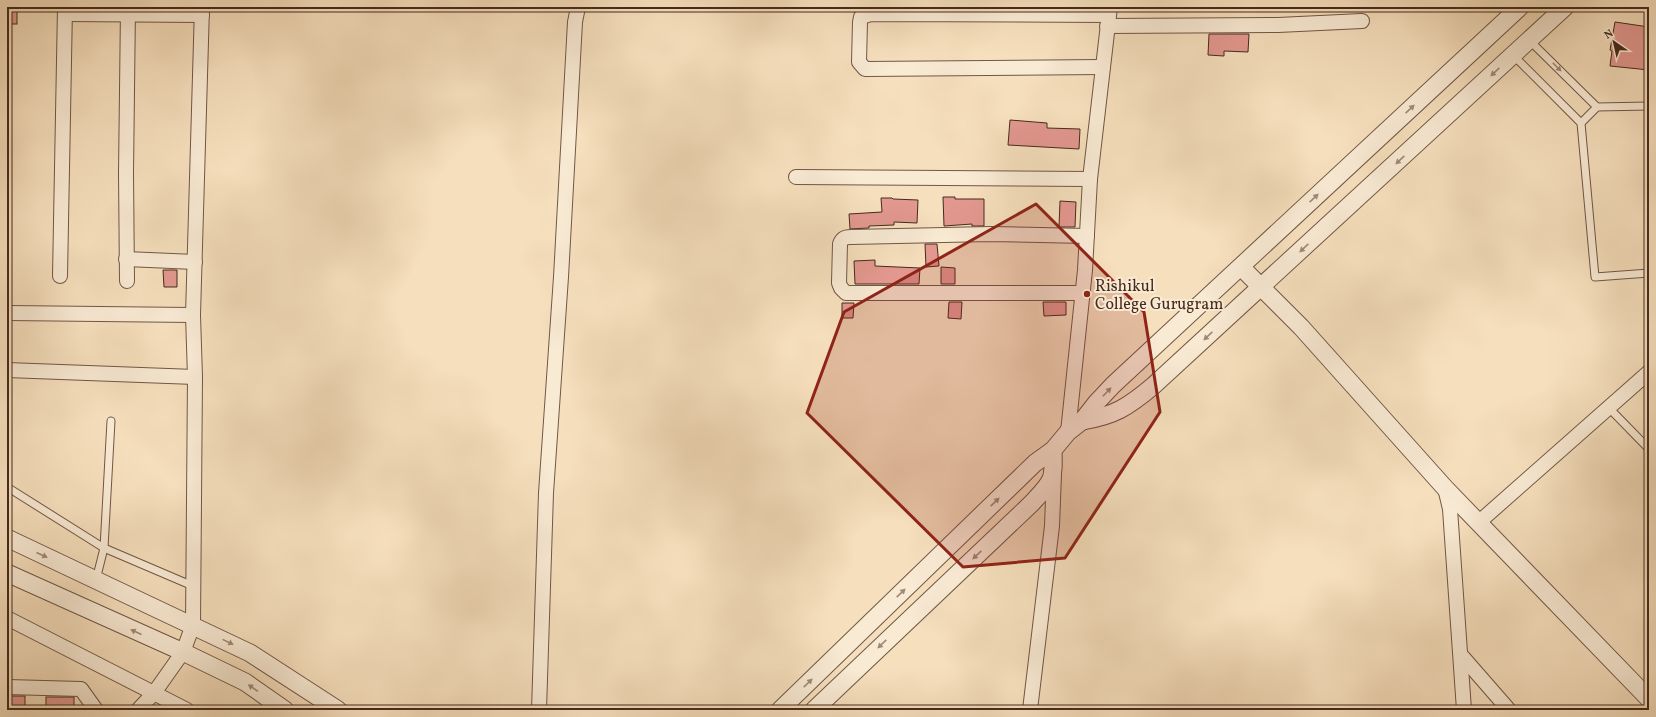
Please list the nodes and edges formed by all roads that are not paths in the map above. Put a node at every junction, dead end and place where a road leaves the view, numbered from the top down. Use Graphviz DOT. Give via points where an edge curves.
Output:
graph roads {
  1 [pos="578,7"];
  2 [pos="1520,7"];
  3 [pos="1565,7"];
  4 [pos="65,10"];
  5 [pos="128,10"];
  6 [pos="202,11"];
  7 [pos="1109,16"];
  8 [pos="1362,21"];
  9 [pos="1529,40"];
  10 [pos="1513,55"];
  11 [pos="1102,67"];
  12 [pos="1649,106"];
  13 [pos="1598,107"];
  14 [pos="1581,122"];
  15 [pos="796,177"];
  16 [pos="1090,179"];
  17 [pos="1087,236"];
  18 [pos="126,259"];
  19 [pos="195,262"];
  20 [pos="1241,267"];
  21 [pos="1649,273"];
  22 [pos="60,276"];
  23 [pos="127,282"];
  24 [pos="1261,287"];
  25 [pos="1083,293"];
  26 [pos="7,313"];
  27 [pos="193,315"];
  28 [pos="7,370"];
  29 [pos="1649,372"];
  30 [pos="195,377"];
  31 [pos="1609,408"];
  32 [pos="110,421"];
  33 [pos="1082,421"];
  34 [pos="1068,432"];
  35 [pos="1649,449"];
  36 [pos="1053,450"];
  37 [pos="1054,474"];
  38 [pos="7,487"];
  39 [pos="1445,488"];
  40 [pos="1478,523"];
  41 [pos="7,538"];
  42 [pos="104,548"];
  43 [pos="7,573"];
  44 [pos="96,580"];
  45 [pos="193,586"];
  46 [pos="7,618"];
  47 [pos="193,625"];
  48 [pos="183,652"];
  49 [pos="1461,655"];
  50 [pos="7,687"];
  51 [pos="154,693"];
  52 [pos="1649,699"];
  53 [pos="96,710"];
  54 [pos="138,710"];
  55 [pos="187,710"];
  56 [pos="285,710"];
  57 [pos="338,710"];
  58 [pos="538,710"];
  59 [pos="780,710"];
  60 [pos="814,710"];
  61 [pos="1030,710"];
  62 [pos="1464,710"];
  63 [pos="1509,710"];
  1 -- 58 [label="street" via="575,22 562,277 546,493"];
  20 -- 2 [label="street, one-way"];
  3 -- 9 [label="street"];
  4 -- 5 [label="street"];
  4 -- 22 [label="street"];
  5 -- 6 [label="street"];
  5 -- 18 [label="street"];
  6 -- 19 [label="street"];
  7 -- 8 [label="street" via="1278,25"];
  7 -- 11 [label="street"];
  7 -- 11 [label="street" via="871,14 861,17 860,22 859,62 864,69"];
  9 -- 10 [label="street"];
  9 -- 13 [label="lane, one-way"];
  10 -- 14 [label="lane"];
  10 -- 24 [label="street, one-way"];
  11 -- 16 [label="street"];
  12 -- 13 [label="lane"];
  13 -- 14 [label="lane"];
  14 -- 21 [label="lane" via="1595,277"];
  15 -- 16 [label="street"];
  16 -- 17 [label="street"];
  17 -- 25 [label="street"];
  17 -- 25 [label="street" via="990,234 851,237 845,238 840,244 839,284 846,293"];
  18 -- 19 [label="street"];
  18 -- 23 [label="street"];
  19 -- 27 [label="street"];
  20 -- 24 [label="street"];
  33 -- 20 [label="street, one-way" via="1113,385"];
  24 -- 33 [label="street, one-way" via="1139,398 1115,413"];
  24 -- 39 [label="street" via="1301,327"];
  25 -- 34 [label="street"];
  26 -- 27 [label="street"];
  27 -- 30 [label="street"];
  28 -- 30 [label="street"];
  29 -- 31 [label="street"];
  30 -- 45 [label="street"];
  31 -- 35 [label="lane"];
  31 -- 40 [label="street"];
  32 -- 42 [label="lane"];
  33 -- 34 [label="street"];
  34 -- 36 [label="street"];
  36 -- 37 [label="street"];
  59 -- 36 [label="street, one-way" via="1035,463"];
  37 -- 60 [label="street, one-way" via="1049,486 1032,503"];
  37 -- 61 [label="street" via="1052,526"];
  38 -- 42 [label="lane"];
  39 -- 40 [label="street"];
  39 -- 49 [label="street" via="1450,509"];
  40 -- 52 [label="street"];
  41 -- 44 [label="street, one-way"];
  42 -- 44 [label="lane"];
  42 -- 45 [label="lane"];
  48 -- 43 [label="street, one-way"];
  44 -- 47 [label="street"];
  45 -- 47 [label="street"];
  46 -- 51 [label="street"];
  47 -- 48 [label="street"];
  47 -- 57 [label="street, one-way" via="250,653"];
  48 -- 51 [label="street"];
  56 -- 48 [label="street, one-way" via="245,682"];
  49 -- 62 [label="street"];
  49 -- 63 [label="street"];
  50 -- 53 [label="street" via="81,689"];
  51 -- 54 [label="street"];
  51 -- 55 [label="street"];
}
